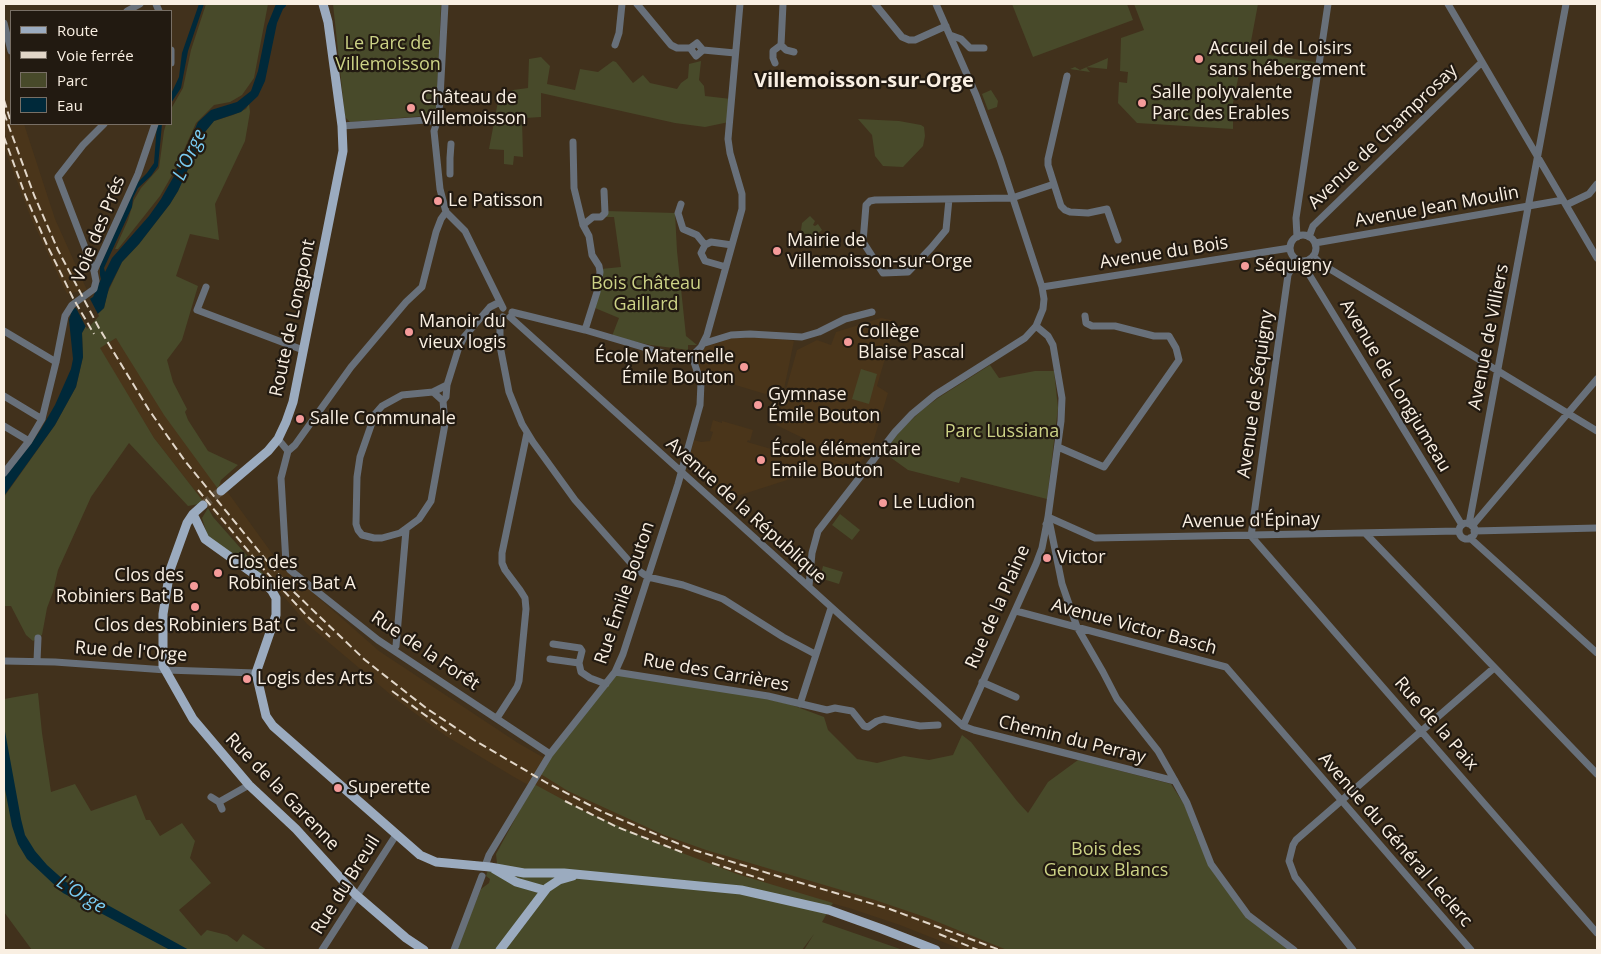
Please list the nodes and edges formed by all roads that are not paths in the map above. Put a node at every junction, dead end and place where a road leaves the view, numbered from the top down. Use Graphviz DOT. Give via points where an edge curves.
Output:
graph roads {
  1 [pos="140,4"];
  2 [pos="323,4"];
  3 [pos="445,4"];
  4 [pos="622,4"];
  5 [pos="637,4"];
  6 [pos="740,4"];
  7 [pos="783,4"];
  8 [pos="875,4"];
  9 [pos="936,4"];
  10 [pos="1328,4"];
  11 [pos="1448,4"];
  12 [pos="1566,4"];
  13 [pos="129,10"];
  14 [pos="4,24"];
  15 [pos="946,26"];
  16 [pos="950,36"];
  17 [pos="614,45"];
  18 [pos="781,45"];
  19 [pos="10,47"];
  20 [pos="984,48"];
  21 [pos="794,52"];
  22 [pos="736,53"];
  23 [pos="1482,62"];
  24 [pos="775,63"];
  25 [pos="1067,76"];
  26 [pos="436,122"];
  27 [pos="103,125"];
  28 [pos="155,125"];
  29 [pos="342,126"];
  30 [pos="573,142"];
  31 [pos="451,144"];
  32 [pos="1538,156"];
  33 [pos="450,158"];
  34 [pos="435,160"];
  35 [pos="450,174"];
  36 [pos="1054,184"];
  37 [pos="1597,184"];
  38 [pos="604,191"];
  39 [pos="1012,198"];
  40 [pos="949,199"];
  41 [pos="1565,202"];
  42 [pos="681,204"];
  43 [pos="1528,206"];
  44 [pos="446,212"];
  45 [pos="583,225"];
  46 [pos="1296,236"];
  47 [pos="1310,237"];
  48 [pos="1118,240"];
  49 [pos="1315,244"];
  50 [pos="705,245"];
  51 [pos="732,245"];
  52 [pos="1290,248"];
  53 [pos="1313,256"];
  54 [pos="1597,258"];
  55 [pos="1296,259"];
  56 [pos="1305,261"];
  57 [pos="726,267"];
  58 [pos="94,271"];
  59 [pos="206,287"];
  60 [pos="1042,287"];
  61 [pos="505,311"];
  62 [pos="872,312"];
  63 [pos="1085,316"];
  64 [pos="1036,326"];
  65 [pos="585,330"];
  66 [pos="4,331"];
  67 [pos="704,343"];
  68 [pos="303,350"];
  69 [pos="692,356"];
  70 [pos="56,362"];
  71 [pos="1498,370"];
  72 [pos="1597,379"];
  73 [pos="447,385"];
  74 [pos="433,392"];
  75 [pos="4,396"];
  76 [pos="443,401"];
  77 [pos="1568,413"];
  78 [pos="42,419"];
  79 [pos="4,426"];
  80 [pos="1597,431"];
  81 [pos="527,433"];
  82 [pos="278,439"];
  83 [pos="29,441"];
  84 [pos="1058,447"];
  85 [pos="288,451"];
  86 [pos="4,473"];
  87 [pos="681,473"];
  88 [pos="221,491"];
  89 [pos="203,505"];
  90 [pos="193,514"];
  91 [pos="1047,521"];
  92 [pos="1597,528"];
  93 [pos="1468,529"];
  94 [pos="406,530"];
  95 [pos="1366,534"];
  96 [pos="1251,536"];
  97 [pos="1042,548"];
  98 [pos="1055,552"];
  99 [pos="648,577"];
  100 [pos="809,586"];
  101 [pos="831,608"];
  102 [pos="1016,611"];
  103 [pos="1077,627"];
  104 [pos="38,638"];
  105 [pos="553,644"];
  106 [pos="393,650"];
  107 [pos="815,654"];
  108 [pos="1597,654"];
  109 [pos="550,659"];
  110 [pos="4,661"];
  111 [pos="37,661"];
  112 [pos="579,663"];
  113 [pos="1494,668"];
  114 [pos="166,670"];
  115 [pos="615,672"];
  116 [pos="256,673"];
  117 [pos="982,682"];
  118 [pos="606,684"];
  119 [pos="1016,697"];
  120 [pos="800,704"];
  121 [pos="497,718"];
  122 [pos="938,725"];
  123 [pos="963,726"];
  124 [pos="1422,731"];
  125 [pos="1296,750"];
  126 [pos="550,754"];
  127 [pos="1597,774"];
  128 [pos="1175,781"];
  129 [pos="249,785"];
  130 [pos="210,797"];
  131 [pos="1341,801"];
  132 [pos="396,835"];
  133 [pos="488,866"];
  134 [pos="540,874"];
  135 [pos="583,874"];
  136 [pos="482,876"];
  137 [pos="546,889"];
  138 [pos="357,895"];
  139 [pos="1597,933"];
  140 [pos="322,950"];
  141 [pos="424,950"];
  142 [pos="454,950"];
  143 [pos="500,950"];
  144 [pos="936,950"];
  145 [pos="1294,950"];
  146 [pos="1353,950"];
  147 [pos="1471,950"];
  1 -- 13 [label="street"];
  2 -- 29 [label="main road, Route de Longpont"];
  3 -- 26 [label="street" via="439,116"];
  4 -- 17 [label="street" via="619,33"];
  5 -- 22 [label="street" via="677,48 690,48 697,43 703,50"];
  6 -- 22 [label="street"];
  7 -- 18 [label="street"];
  8 -- 15 [label="street" via="909,40"];
  9 -- 15 [label="street"];
  10 -- 46 [label="street"];
  11 -- 23 [label="street"];
  12 -- 32 [label="street, Avenue de Villiers"];
  14 -- 19 [label="street"];
  15 -- 16 [label="street"];
  16 -- 20 [label="street" via="961,39 970,48"];
  16 -- 39 [label="street" via="984,114"];
  18 -- 21 [label="street"];
  18 -- 24 [label="street" via="773,51"];
  22 -- 51 [label="street" via="728,139 742,209"];
  23 -- 32 [label="street"];
  23 -- 47 [label="street, Avenue de Champrosay" via="1313,226"];
  25 -- 36 [label="street" via="1048,158"];
  26 -- 29 [label="street"];
  26 -- 34 [label="street"];
  27 -- 58 [label="street" via="58,177"];
  28 -- 58 [label="street, Voie des Prés" via="138,174"];
  29 -- 68 [label="main road, Route de Longpont" via="341,163"];
  30 -- 45 [label="street" via="574,188"];
  31 -- 33 [label="street"];
  32 -- 41 [label="street"];
  32 -- 43 [label="street, Avenue de Villiers"];
  33 -- 34 [label="street"];
  33 -- 35 [label="street"];
  34 -- 44 [label="street"];
  36 -- 39 [label="street"];
  36 -- 48 [label="street" via="1061,206 1067,211 1107,209"];
  37 -- 41 [label="street, Avenue Jean Moulin" via="1589,194"];
  38 -- 45 [label="street" via="605,213"];
  39 -- 40 [label="street"];
  39 -- 60 [label="street"];
  40 -- 40 [label="street" via="946,230 931,248 908,272 883,273 863,242 866,206 870,201"];
  41 -- 43 [label="street, Avenue Jean Moulin"];
  41 -- 54 [label="street"];
  42 -- 50 [label="street" via="678,214 683,229 697,235"];
  43 -- 49 [label="street, Avenue Jean Moulin"];
  43 -- 71 [label="street, Avenue de Villiers"];
  44 -- 61 [label="street" via="465,231"];
  44 -- 85 [label="street" via="436,232 422,287 351,367"];
  45 -- 65 [label="street" via="600,272"];
  46 -- 47 [label="street"];
  46 -- 52 [label="street"];
  47 -- 49 [label="street"];
  49 -- 53 [label="street"];
  50 -- 51 [label="street" via="716,241"];
  50 -- 57 [label="street" via="701,253 705,261"];
  51 -- 57 [label="street"];
  52 -- 55 [label="street"];
  52 -- 60 [label="street, Avenue du Bois"];
  53 -- 56 [label="street"];
  53 -- 71 [label="street"];
  55 -- 56 [label="street"];
  55 -- 96 [label="street, Avenue de Séquigny" via="1288,275"];
  56 -- 93 [label="street, Avenue de Longjumeau" via="1307,272"];
  57 -- 67 [label="street"];
  58 -- 70 [label="street, Voie des Prés" via="94,289 72,305 65,316"];
  59 -- 68 [label="street" via="197,310"];
  60 -- 64 [label="street" via="1044,305"];
  61 -- 65 [label="street"];
  61 -- 73 [label="street" via="494,304 461,342"];
  61 -- 81 [label="street" via="500,324 500,346 512,401"];
  61 -- 87 [label="street, Avenue de la République"];
  62 -- 67 [label="street" via="845,319 802,338 750,334"];
  63 -- 84 [label="street" via="1086,323 1092,326 1115,326 1154,336 1169,336 1179,360 1104,466"];
  64 -- 84 [label="street, Rue de la Plaine" via="1051,340 1059,376 1062,405"];
  64 -- 100 [label="street" via="1025,338 921,406 895,432 818,531"];
  65 -- 69 [label="street" via="674,356"];
  66 -- 70 [label="street"];
  67 -- 69 [label="street"];
  68 -- 82 [label="main road, Route de Longpont" via="293,402"];
  69 -- 87 [label="street, Rue Émile Bouton" via="701,399"];
  70 -- 78 [label="street, Voie des Prés"];
  71 -- 77 [label="street"];
  71 -- 93 [label="street, Avenue de Villiers"];
  72 -- 77 [label="street"];
  73 -- 74 [label="street"];
  73 -- 76 [label="street"];
  74 -- 76 [label="street"];
  74 -- 94 [label="street" via="402,395 382,406 372,420 358,465 358,530 362,535 374,538 394,536"];
  75 -- 78 [label="street"];
  76 -- 94 [label="street" via="445,424 434,494 427,509"];
  77 -- 80 [label="street"];
  77 -- 93 [label="street"];
  78 -- 83 [label="street, Voie des Prés"];
  79 -- 83 [label="street"];
  81 -- 99 [label="street" via="575,500 636,569"];
  81 -- 121 [label="street" via="502,553 505,570 520,590 526,609 519,681"];
  82 -- 85 [label="street"];
  82 -- 88 [label="main road, Route de Longpont"];
  83 -- 86 [label="street, Voie des Prés"];
  84 -- 91 [label="street, Rue de la Plaine"];
  85 -- 106 [label="street, Rue de la Forêt" via="281,478 287,567"];
  87 -- 99 [label="street, Rue Émile Bouton"];
  87 -- 100 [label="street, Avenue de la République"];
  89 -- 90 [label="main road"];
  90 -- 114 [label="main road, Rue de la Garenne" via="176,549 167,585 162,662"];
  90 -- 116 [label="main road" via="205,539 266,583 276,598 276,615"];
  91 -- 96 [label="street, Avenue d'Épinay" via="1095,538"];
  91 -- 97 [label="street, Rue de la Plaine"];
  91 -- 98 [label="street"];
  92 -- 93 [label="street, Avenue d'Épinay"];
  93 -- 95 [label="street, Avenue d'Épinay"];
  93 -- 108 [label="street, Avenue de Longjumeau"];
  94 -- 106 [label="street" via="396,646"];
  95 -- 96 [label="street, Avenue d'Épinay"];
  95 -- 113 [label="street"];
  96 -- 124 [label="street, Rue de la Paix"];
  97 -- 98 [label="street"];
  97 -- 102 [label="street, Rue de la Plaine"];
  98 -- 103 [label="street"];
  99 -- 107 [label="street" via="722,599"];
  99 -- 115 [label="street, Rue Émile Bouton"];
  100 -- 101 [label="street, Avenue de la République"];
  101 -- 107 [label="street, Rue des Carrières"];
  101 -- 123 [label="street, Avenue de la République"];
  102 -- 103 [label="street, Avenue Victor Basch"];
  102 -- 117 [label="street, Rue de la Plaine"];
  103 -- 125 [label="street, Avenue Victor Basch" via="1226,667"];
  103 -- 128 [label="street" via="1117,699 1158,751"];
  104 -- 111 [label="street"];
  105 -- 112 [label="street" via="580,648"];
  106 -- 121 [label="street, Rue de la Forêt"];
  107 -- 120 [label="street, Rue des Carrières"];
  109 -- 112 [label="street"];
  110 -- 111 [label="street, Rue de l'Orge"];
  111 -- 114 [label="street, Rue de l'Orge"];
  112 -- 118 [label="street" via="584,675"];
  113 -- 124 [label="street"];
  113 -- 127 [label="street"];
  114 -- 116 [label="street, Rue de l'Orge"];
  114 -- 129 [label="main road, Rue de la Garenne" via="193,718"];
  115 -- 118 [label="street, Rue Émile Bouton"];
  115 -- 120 [label="street, Rue des Carrières"];
  116 -- 132 [label="main road" via="270,722"];
  117 -- 119 [label="street"];
  117 -- 123 [label="street, Rue de la Plaine"];
  118 -- 126 [label="street, Rue Émile Bouton"];
  120 -- 122 [label="street" via="827,710 852,710 868,727 884,719 920,726"];
  121 -- 126 [label="street, Rue de la Forêt"];
  123 -- 128 [label="street, Chemin du Perray"];
  124 -- 131 [label="street"];
  124 -- 139 [label="street, Rue de la Paix"];
  125 -- 131 [label="street, Avenue du Général Leclerc"];
  126 -- 133 [label="street, Rue Émile Bouton" via="489,855"];
  128 -- 145 [label="street" via="1188,803 1211,864 1244,912"];
  129 -- 130 [label="street" via="220,806"];
  129 -- 138 [label="main road, Rue de la Garenne" via="296,829"];
  131 -- 146 [label="street" via="1296,840 1289,860 1295,877"];
  131 -- 147 [label="street, Avenue du Général Leclerc"];
  132 -- 133 [label="main road" via="436,862"];
  132 -- 138 [label="street, Rue du Breuil"];
  133 -- 134 [label="main road"];
  133 -- 137 [label="main road" via="516,882"];
  134 -- 135 [label="main road"];
  134 -- 137 [label="main road"];
  135 -- 137 [label="main road" via="559,880"];
  135 -- 144 [label="main road" via="741,890 829,910"];
  136 -- 142 [label="street"];
  137 -- 143 [label="main road"];
  138 -- 140 [label="street, Rue du Breuil"];
  138 -- 141 [label="main road, Rue de la Garenne"];
}
